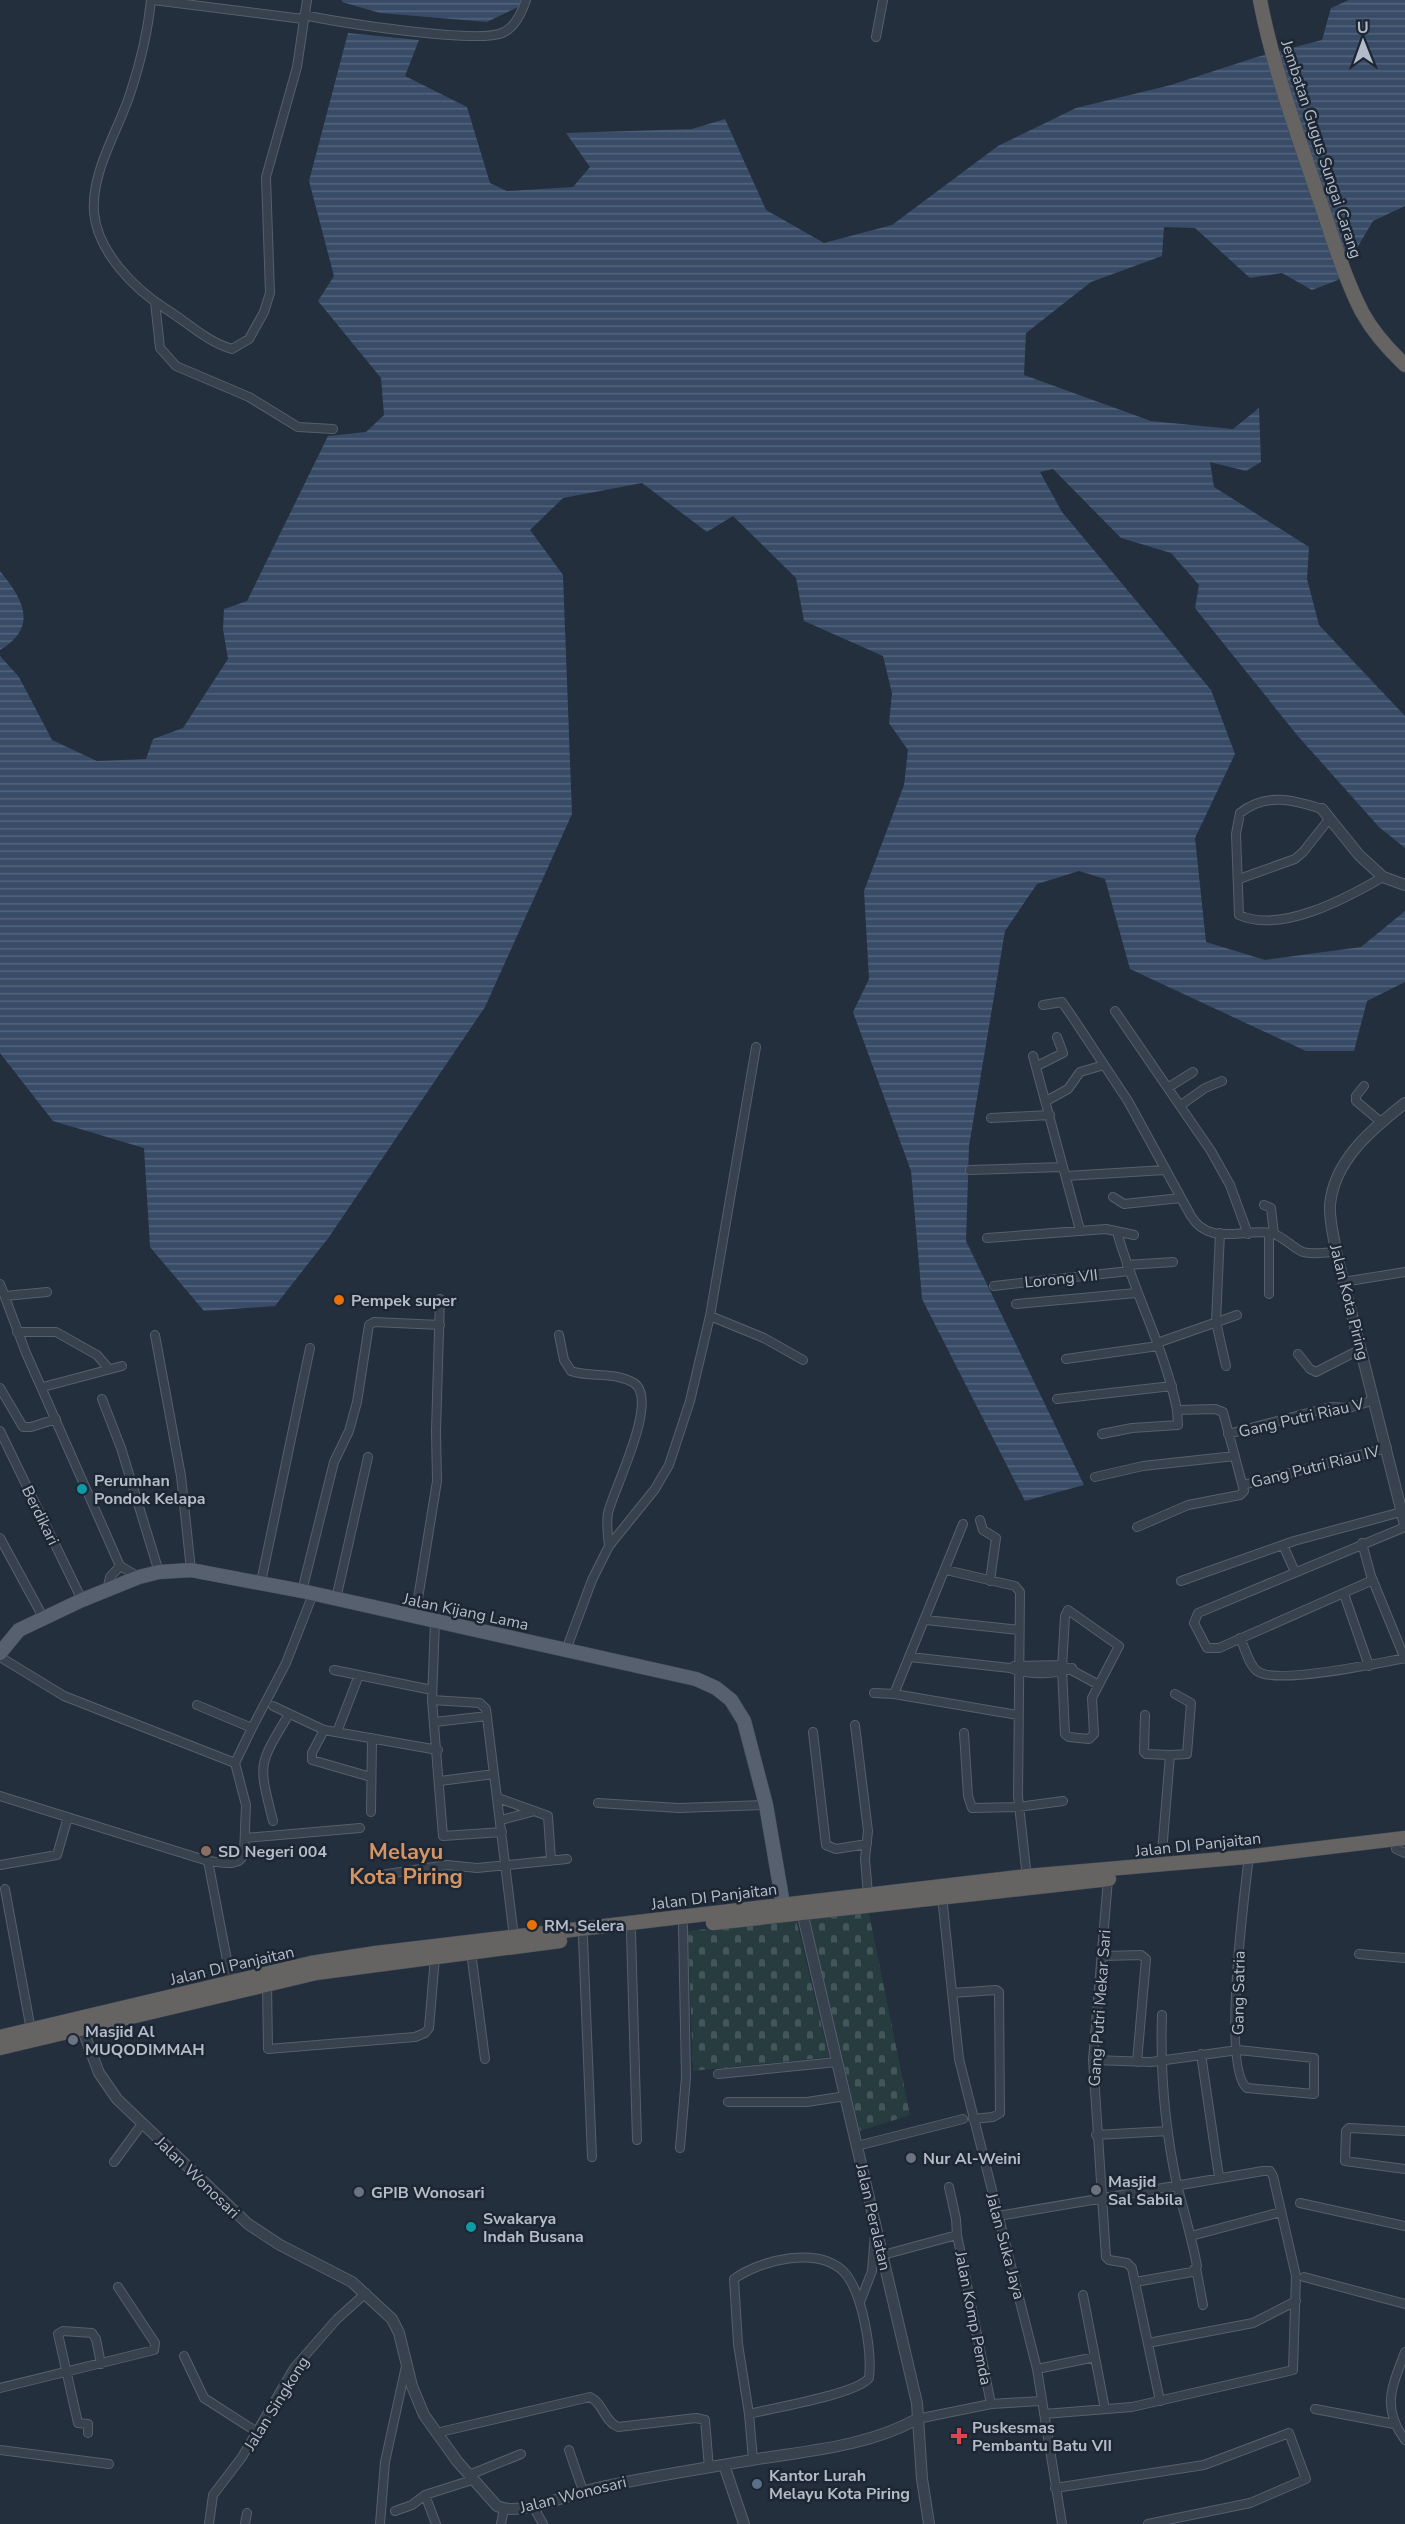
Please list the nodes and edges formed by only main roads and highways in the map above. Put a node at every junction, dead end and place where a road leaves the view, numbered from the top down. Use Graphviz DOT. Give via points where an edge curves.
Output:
graph roads {
  1 [pos="1260,0"];
  2 [pos="1405,365"];
  3 [pos="1,1650"];
  4 [pos="1404,1846"];
  5 [pos="1065,1878"];
  6 [pos="1027,1881"];
  7 [pos="783,1904"];
  8 [pos="470,1947"];
  9 [pos="0,2037"];
  10 [pos="0,2048"];
  1 -- 2 [label="highway, Jembatan Gugus Sungai Carang" via="1266,33 1300,143 1346,276 1375,332"];
  3 -- 7 [label="main road, Jalan Kijang Lama" via="19,1630 82,1600 139,1577 191,1570 308,1592 696,1679 724,1694 744,1721 766,1805"];
  4 -- 5 [label="highway, Jalan DI Panjaitan" via="1161,1865"];
  4 -- 5 [label="highway, Jalan DI Panjaitan" via="1108,1879"];
  5 -- 6 [label="highway, Jalan DI Panjaitan"];
  6 -- 7 [label="highway, Jalan DI Panjaitan"];
  6 -- 8 [label="highway, Jalan DI Panjaitan" via="942,1896 584,1938"];
  7 -- 8 [label="highway, Jalan DI Panjaitan" via="514,1937"];
  8 -- 9 [label="highway, Jalan DI Panjaitan" via="333,1960"];
  8 -- 10 [label="highway, Jalan DI Panjaitan" via="435,1956 316,1973"];
}
